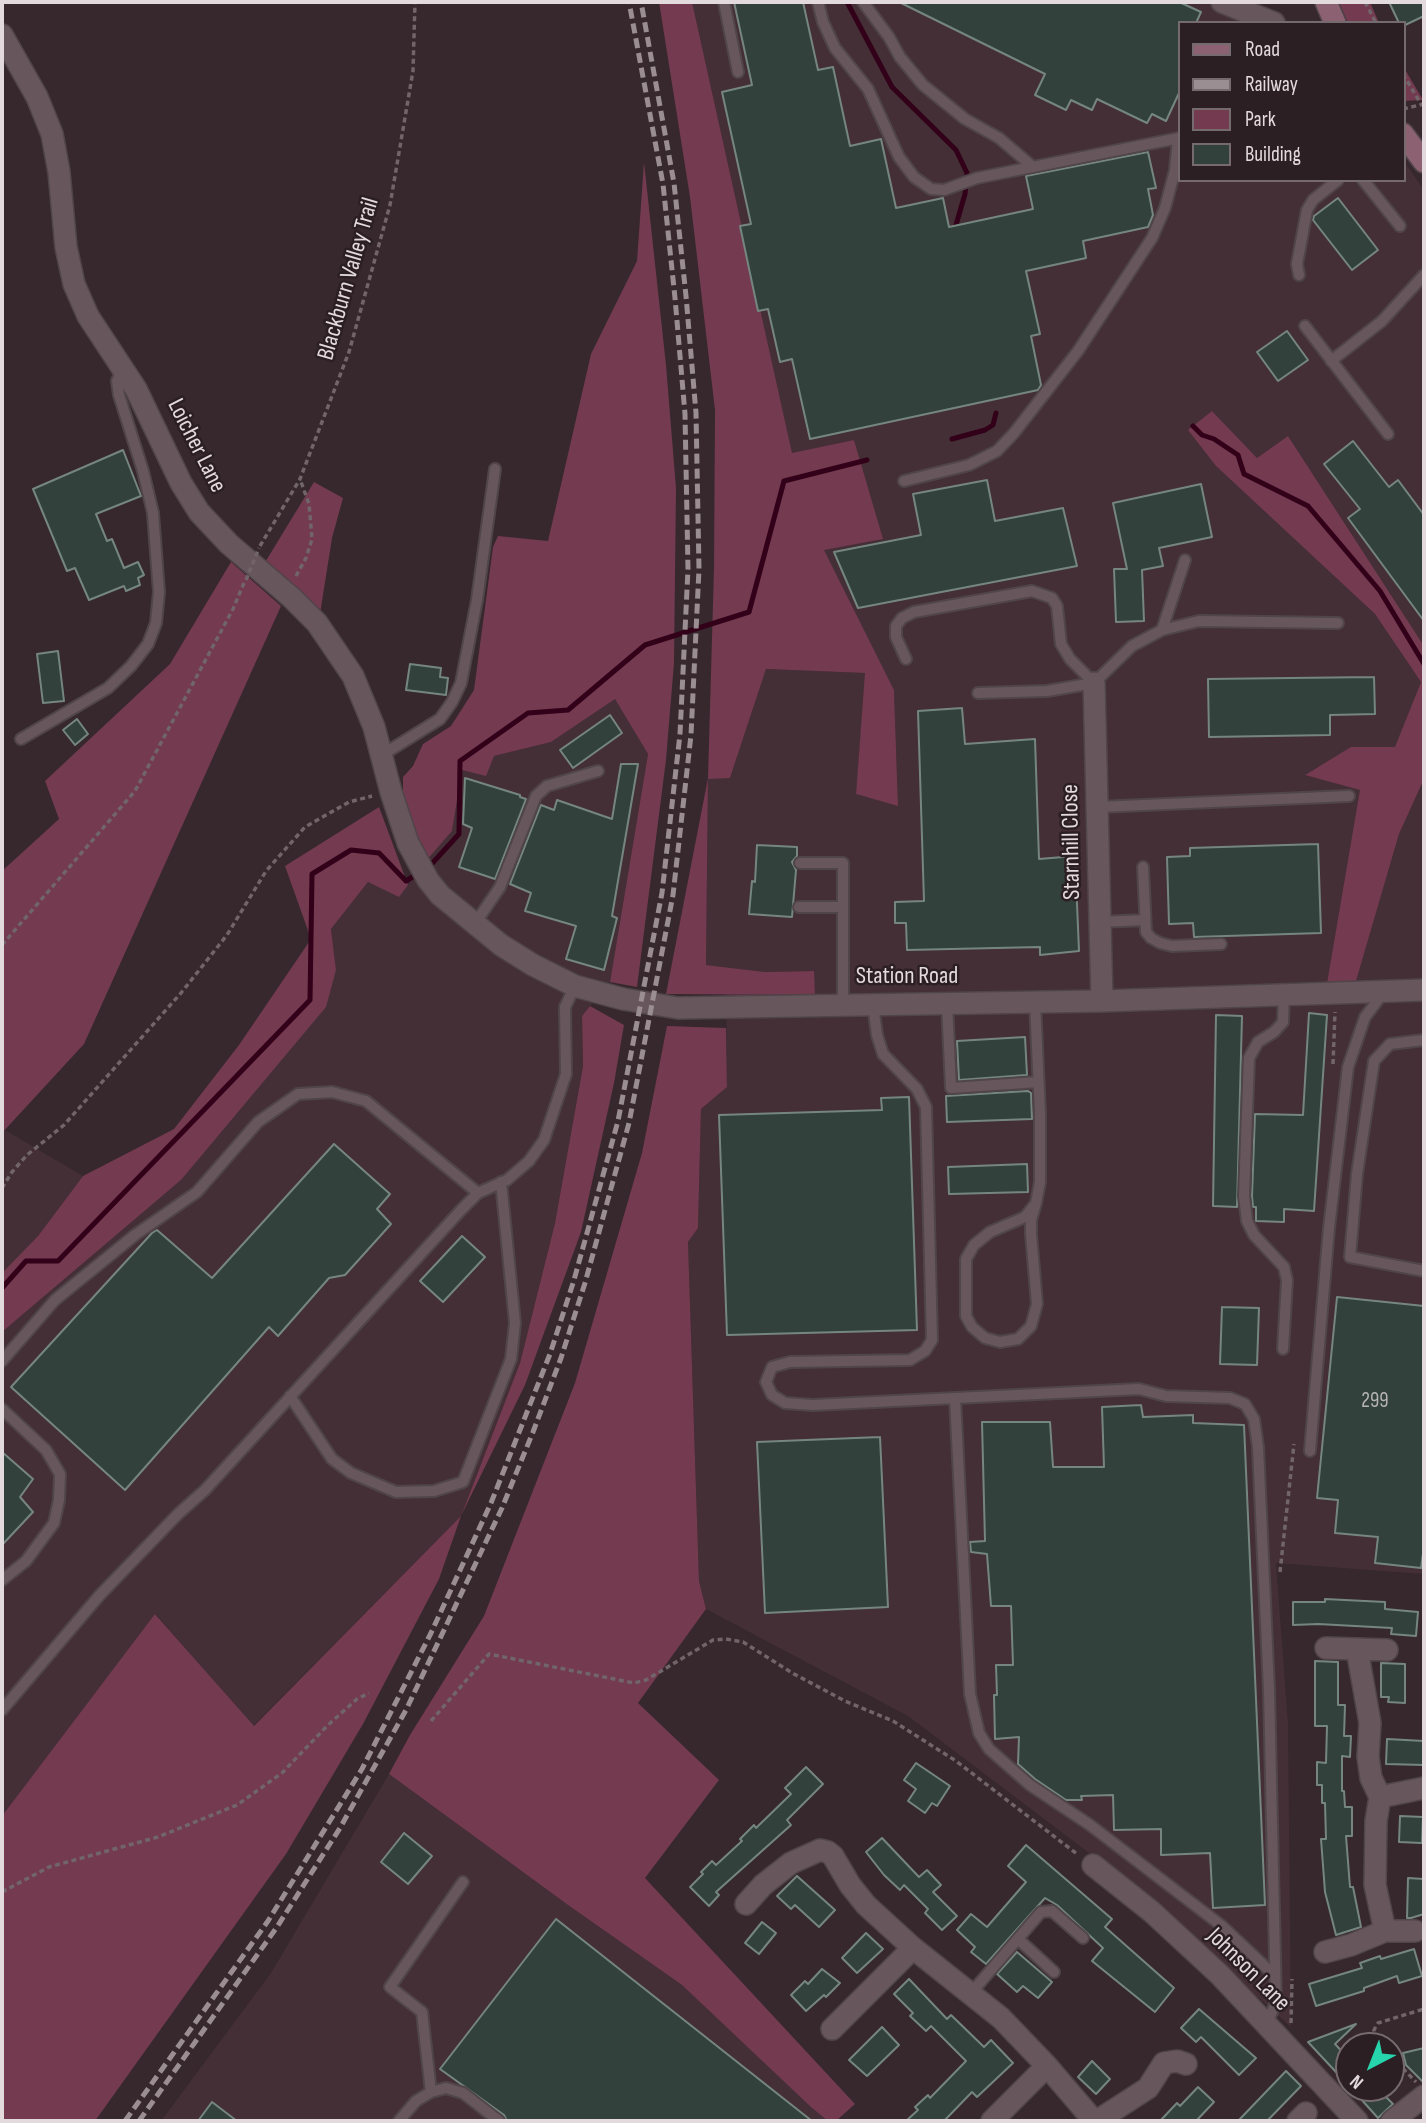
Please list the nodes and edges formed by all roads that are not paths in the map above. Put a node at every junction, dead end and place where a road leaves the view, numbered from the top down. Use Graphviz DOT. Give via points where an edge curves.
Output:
graph roads {
  1 [pos="724,2"];
  2 [pos="818,2"];
  3 [pos="863,2"];
  4 [pos="1222,2"];
  5 [pos="1326,2"];
  6 [pos="1269,21"];
  7 [pos="1334,21"];
  8 [pos="2,36"];
  9 [pos="738,72"];
  10 [pos="1405,137"];
  11 [pos="1178,138"];
  12 [pos="1178,146"];
  13 [pos="1424,162"];
  14 [pos="1033,167"];
  15 [pos="1336,182"];
  16 [pos="1365,182"];
  17 [pos="1400,226"];
  18 [pos="1299,275"];
  19 [pos="1424,275"];
  20 [pos="1305,326"];
  21 [pos="1331,361"];
  22 [pos="122,368"];
  23 [pos="1388,434"];
  24 [pos="495,469"];
  25 [pos="904,481"];
  26 [pos="1185,560"];
  27 [pos="1338,623"];
  28 [pos="1161,629"];
  29 [pos="906,659"];
  30 [pos="1094,683"];
  31 [pos="978,694"];
  32 [pos="21,738"];
  33 [pos="382,755"];
  34 [pos="598,771"];
  35 [pos="1349,796"];
  36 [pos="1098,807"];
  37 [pos="800,863"];
  38 [pos="1143,867"];
  39 [pos="422,871"];
  40 [pos="799,907"];
  41 [pos="842,907"];
  42 [pos="1145,920"];
  43 [pos="1100,922"];
  44 [pos="474,925"];
  45 [pos="1222,944"];
  46 [pos="575,986"];
  47 [pos="1424,990"];
  48 [pos="1384,992"];
  49 [pos="1284,993"];
  50 [pos="1102,1001"];
  51 [pos="1035,1002"];
  52 [pos="843,1004"];
  53 [pos="947,1004"];
  54 [pos="873,1005"];
  55 [pos="1424,1040"];
  56 [pos="1038,1082"];
  57 [pos="501,1182"];
  58 [pos="478,1193"];
  59 [pos="1036,1203"];
  60 [pos="1424,1271"];
  61 [pos="1283,1349"];
  62 [pos="2,1361"];
  63 [pos="290,1396"];
  64 [pos="955,1398"];
  65 [pos="2,1409"];
  66 [pos="1310,1451"];
  67 [pos="2,1580"];
  68 [pos="1326,1648"];
  69 [pos="1357,1649"];
  70 [pos="1387,1650"];
  71 [pos="2,1710"];
  72 [pos="1424,1788"];
  73 [pos="1380,1797"];
  74 [pos="1093,1866"];
  75 [pos="463,1882"];
  76 [pos="746,1904"];
  77 [pos="1385,1931"];
  78 [pos="1415,1931"];
  79 [pos="1083,1938"];
  80 [pos="1018,1939"];
  81 [pos="914,1948"];
  82 [pos="1325,1952"];
  83 [pos="1054,1972"];
  84 [pos="1275,1976"];
  85 [pos="971,1993"];
  86 [pos="832,2029"];
  87 [pos="1273,2032"];
  88 [pos="1186,2064"];
  89 [pos="1047,2066"];
  90 [pos="431,2092"];
  91 [pos="1424,2093"];
  92 [pos="399,2121"];
  93 [pos="499,2121"];
  94 [pos="992,2121"];
  95 [pos="1095,2121"];
  96 [pos="1357,2121"];
  97 [pos="1392,2121"];
  1 -- 9 [label="lane"];
  2 -- 14 [label="lane" via="835,48 868,89 899,156 914,177 931,189 944,190"];
  3 -- 14 [label="lane" via="923,85"];
  4 -- 6 [label="street"];
  5 -- 7 [label="main road"];
  8 -- 22 [label="street, Loicher Lane" via="37,97 51,134 75,284 88,316"];
  10 -- 13 [label="main road"];
  11 -- 14 [label="lane"];
  12 -- 25 [label="lane" via="1166,208 1152,239 1078,351 1014,433 997,451 969,466"];
  15 -- 18 [label="lane" via="1307,210"];
  16 -- 17 [label="lane"];
  19 -- 21 [label="lane" via="1382,321"];
  20 -- 21 [label="lane"];
  21 -- 23 [label="lane"];
  22 -- 32 [label="lane" via="117,381 119,395 153,513 159,592 156,623 148,644 108,688"];
  22 -- 33 [label="street, Loicher Lane" via="199,512 317,623 353,676"];
  24 -- 33 [label="lane" via="461,683 440,719"];
  26 -- 28 [label="lane"];
  27 -- 28 [label="lane" via="1199,621"];
  28 -- 30 [label="lane" via="1132,646"];
  29 -- 30 [label="lane" via="896,637 902,618 1032,591 1052,597 1061,644"];
  30 -- 31 [label="lane" via="1047,691"];
  30 -- 36 [label="street, Starnhill Close"];
  33 -- 39 [label="street, Loicher Lane" via="391,792"];
  34 -- 44 [label="lane" via="547,786 536,796 500,887"];
  35 -- 36 [label="lane"];
  36 -- 43 [label="street, Starnhill Close"];
  37 -- 41 [label="lane" via="843,863"];
  38 -- 42 [label="lane"];
  39 -- 44 [label="street, Station Road" via="440,895"];
  40 -- 41 [label="lane"];
  41 -- 52 [label="lane"];
  42 -- 43 [label="lane"];
  42 -- 45 [label="lane" via="1146,932 1160,943"];
  43 -- 50 [label="street, Starnhill Close"];
  44 -- 46 [label="street, Station Road" via="533,965"];
  46 -- 52 [label="street, Station Road" via="678,1008"];
  46 -- 57 [label="lane" via="565,1007 566,1074 557,1106 544,1140 529,1161"];
  47 -- 48 [label="street, Station Road"];
  48 -- 49 [label="street, Station Road"];
  48 -- 66 [label="lane" via="1365,1017 1348,1067"];
  49 -- 50 [label="street, Station Road"];
  49 -- 61 [label="lane" via="1283,1022 1258,1042 1249,1058 1244,1196 1254,1235 1284,1267"];
  50 -- 51 [label="street, Station Road"];
  51 -- 53 [label="street, Station Road"];
  51 -- 56 [label="lane"];
  52 -- 54 [label="street, Station Road"];
  53 -- 54 [label="street, Station Road"];
  53 -- 56 [label="lane" via="951,1088"];
  54 -- 64 [label="lane" via="883,1054 917,1089 926,1107 932,1340 925,1351 909,1360 790,1362 772,1367 766,1382 772,1395 785,1403"];
  55 -- 60 [label="lane" via="1390,1044 1374,1061 1350,1257"];
  56 -- 59 [label="lane" via="1040,1182"];
  57 -- 58 [label="lane"];
  57 -- 63 [label="lane" via="515,1324 511,1359 463,1482 435,1492 396,1492 351,1473 332,1459"];
  58 -- 62 [label="lane" via="366,1101 332,1093 298,1094 258,1122 197,1192 55,1300"];
  58 -- 63 [label="lane"];
  59 -- 59 [label="lane" via="1026,1217 990,1232 966,1259 966,1316 985,1338 1000,1342 1018,1339 1031,1326 1037,1304 1031,1234"];
  63 -- 71 [label="lane" via="99,1596"];
  64 -- 84 [label="lane" via="970,1694 979,1733 989,1749 1030,1785 1222,1926"];
  64 -- 84 [label="lane" via="1139,1389 1166,1396 1230,1398 1245,1404 1254,1419 1269,1690"];
  65 -- 67 [label="lane" via="46,1450 60,1474 60,1500 54,1523 26,1561"];
  68 -- 69 [label="street"];
  69 -- 70 [label="street"];
  69 -- 73 [label="street" via="1370,1723 1371,1778"];
  72 -- 73 [label="street"];
  73 -- 77 [label="street" via="1375,1885"];
  74 -- 87 [label="street, Johnson Lane" via="1152,1912"];
  75 -- 90 [label="lane" via="390,1986 422,2012"];
  76 -- 81 [label="street" via="791,1863 820,1850 832,1856 866,1905"];
  77 -- 78 [label="street"];
  77 -- 82 [label="street"];
  79 -- 80 [label="lane" via="1045,1910"];
  80 -- 83 [label="lane"];
  80 -- 85 [label="lane"];
  81 -- 85 [label="street"];
  81 -- 86 [label="street"];
  84 -- 87 [label="lane"];
  85 -- 89 [label="street"];
  87 -- 96 [label="street, Johnson Lane"];
  88 -- 95 [label="street" via="1164,2063 1148,2088"];
  89 -- 94 [label="street"];
  89 -- 95 [label="street"];
  90 -- 92 [label="lane"];
  90 -- 93 [label="lane" via="446,2088 463,2093"];
  91 -- 97 [label="street"];
}
